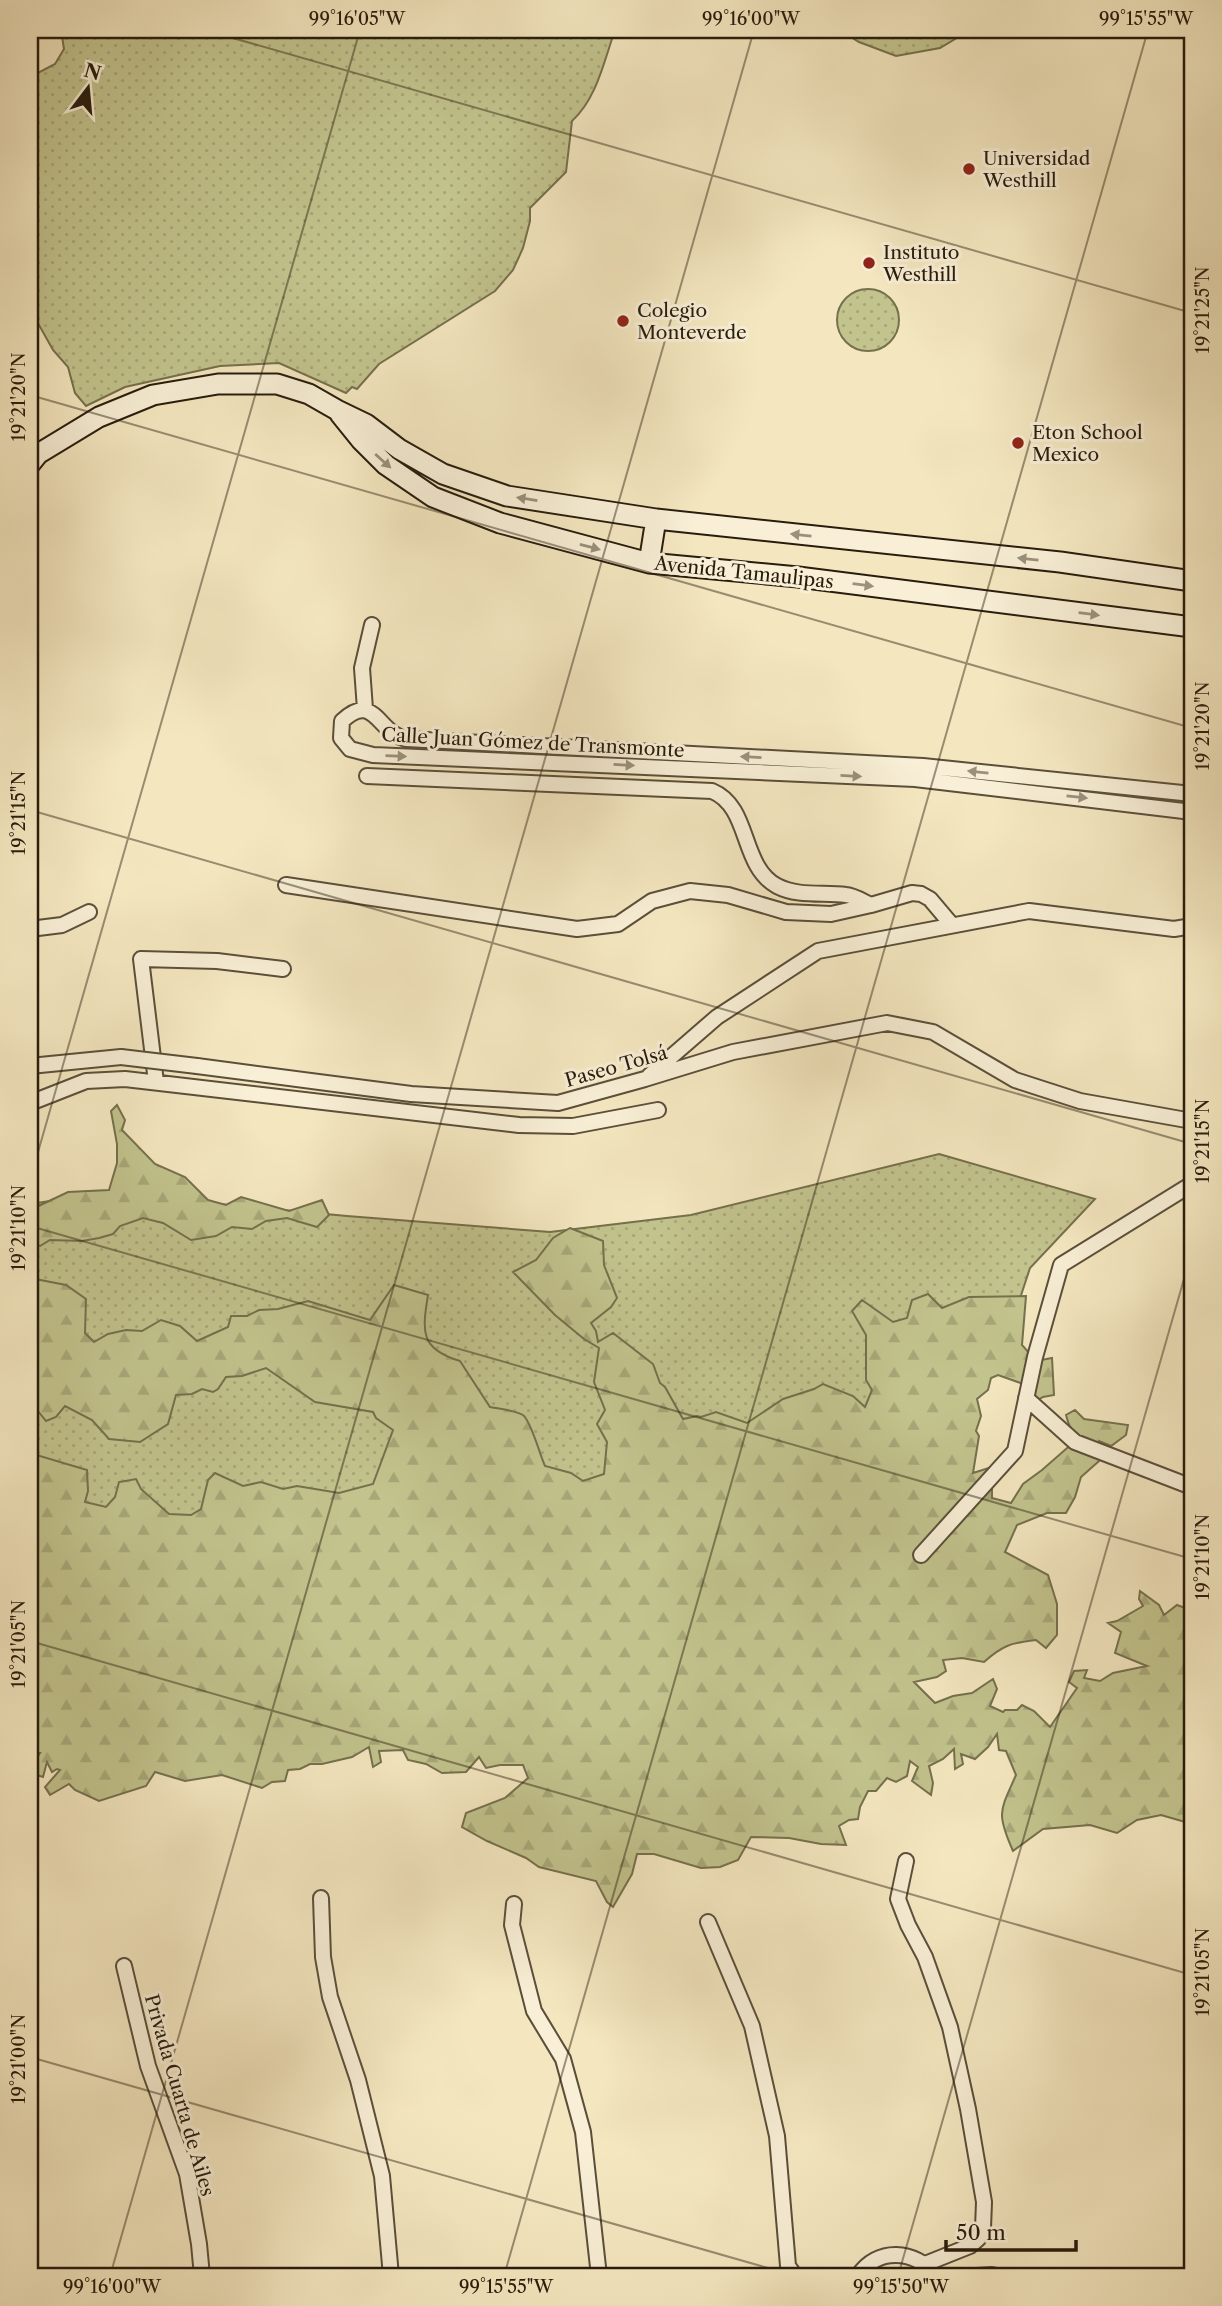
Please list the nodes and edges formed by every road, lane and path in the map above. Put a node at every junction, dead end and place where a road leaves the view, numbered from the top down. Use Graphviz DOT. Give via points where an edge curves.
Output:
graph roads {
  1 [pos="337,410"];
  2 [pos="30,464"];
  3 [pos="656,519"];
  4 [pos="649,564"];
  5 [pos="1192,581"];
  6 [pos="372,625"];
  7 [pos="1192,627"];
  8 [pos="365,709"];
  9 [pos="368,776"];
  10 [pos="1192,794"];
  11 [pos="1192,811"];
  12 [pos="286,885"];
  13 [pos="872,905"];
  14 [pos="89,912"];
  15 [pos="952,925"];
  16 [pos="1192,926"];
  17 [pos="30,929"];
  18 [pos="284,969"];
  19 [pos="30,1066"];
  20 [pos="645,1079"];
  21 [pos="156,1082"];
  22 [pos="30,1103"];
  23 [pos="658,1110"];
  24 [pos="1192,1122"];
  25 [pos="1192,1184"];
  26 [pos="1026,1398"];
  27 [pos="1192,1487"];
  28 [pos="921,1555"];
  29 [pos="906,1861"];
  30 [pos="321,1898"];
  31 [pos="514,1904"];
  32 [pos="708,1922"];
  33 [pos="124,1966"];
  34 [pos="925,2264"];
  35 [pos="202,2276"];
  36 [pos="391,2276"];
  37 [pos="599,2276"];
  38 [pos="795,2276"];
  39 [pos="858,2276"];
  40 [pos="936,2276"];
  41 [pos="976,2276"];
  42 [pos="997,2276"];
  1 -- 2 [label="street, Avenida Tamaulipas" via="309,394 277,384 218,384 153,395 99,417 38,454"];
  3 -- 1 [label="street, Avenida Tamaulipas, one-way" via="507,496 443,474"];
  1 -- 4 [label="street, Avenida Tamaulipas, one-way" via="386,465 433,497 500,523"];
  3 -- 4 [label="street"];
  5 -- 3 [label="street, Avenida Tamaulipas, one-way"];
  4 -- 7 [label="street, Avenida Tamaulipas, one-way" via="798,577"];
  6 -- 8 [label="street" via="362,668"];
  10 -- 8 [label="street, Calle Juan Gómez de Transmonte, one-way" via="923,766 407,739 389,731"];
  8 -- 11 [label="street, Calle Juan Gómez de Transmonte, one-way" via="352,711 342,721 341,738 351,749 373,755 915,779"];
  9 -- 13 [label="street" via="712,791 732,805 758,869 776,886 799,893 850,895"];
  12 -- 13 [label="street" via="578,929 618,924 652,901 690,891 729,895 786,912 831,914"];
  13 -- 15 [label="street" via="921,894"];
  14 -- 17 [label="street" via="62,925"];
  15 -- 16 [label="street" via="1029,911 1174,929"];
  15 -- 20 [label="street" via="818,951 716,1017"];
  18 -- 21 [label="street" via="141,959"];
  19 -- 20 [label="street, Paseo Tolsá, bridge" via="121,1056 411,1094 558,1103"];
  20 -- 24 [label="street, Paseo Tolsá" via="733,1052 887,1023 933,1032 1015,1080 1080,1101"];
  21 -- 22 [label="street" via="86,1081"];
  21 -- 23 [label="street" via="519,1125 573,1126"];
  25 -- 26 [label="street" via="1061,1265"];
  26 -- 27 [label="street" via="1075,1442"];
  26 -- 28 [label="street" via="1015,1451"];
  29 -- 34 [label="street" via="898,1899 950,2027 984,2202 978,2239"];
  30 -- 36 [label="street" via="330,1997 358,2080 382,2176"];
  31 -- 37 [label="street" via="512,1925 534,2011 563,2059 583,2132"];
  32 -- 38 [label="street" via="752,2026 777,2136 788,2266"];
  33 -- 35 [label="street, Privada Cuarta de Ailes" via="148,2066 187,2174"];
  34 -- 39 [label="street" via="913,2257 886,2255 873,2260"];
  34 -- 40 [label="street"];
  41 -- 42 [label="street"];
}
